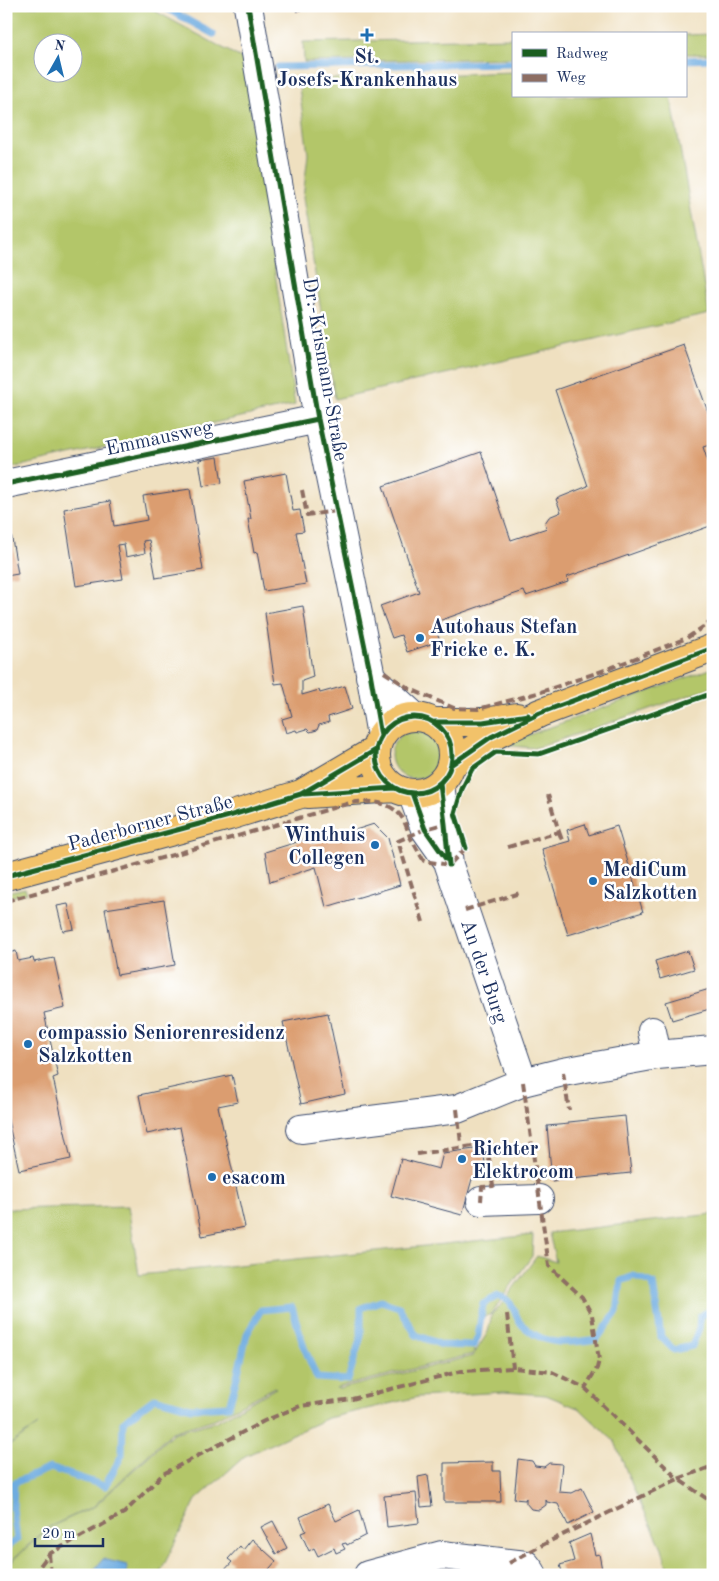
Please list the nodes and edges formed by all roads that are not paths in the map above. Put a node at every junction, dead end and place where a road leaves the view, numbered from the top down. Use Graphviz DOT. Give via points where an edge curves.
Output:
graph roads {
  1 [pos="248,6"];
  2 [pos="318,418"];
  3 [pos="6,484"];
  4 [pos="713,648"];
  5 [pos="370,676"];
  6 [pos="540,713"];
  7 [pos="425,719"];
  8 [pos="378,743"];
  9 [pos="446,774"];
  10 [pos="403,791"];
  11 [pos="301,794"];
  12 [pos="447,861"];
  13 [pos="6,876"];
  14 [pos="713,1050"];
  15 [pos="523,1082"];
  16 [pos="301,1129"];
  17 [pos="539,1199"];
  18 [pos="481,1201"];
  19 [pos="368,1575"];
  20 [pos="532,1575"];
  1 -- 2 [label="street, Dr.-Krismann-Straße"];
  2 -- 3 [label="street, Emmausweg"];
  2 -- 5 [label="street, Dr.-Krismann-Straße"];
  4 -- 6 [label="main road, Paderborner Straße"];
  5 -- 7 [label="street"];
  5 -- 8 [label="street, Dr.-Krismann-Straße"];
  6 -- 7 [label="main road, Paderborner Straße" via="483,722"];
  6 -- 9 [label="main road, Paderborner Straße" via="491,737"];
  7 -- 8 [label="main road, Paderborner Straße" via="404,718 395,722"];
  7 -- 9 [label="main road" via="444,730 450,740 453,752"];
  8 -- 10 [label="main road" via="376,762 380,772 386,781"];
  8 -- 11 [label="main road, Paderborner Straße"];
  9 -- 10 [label="main road, Paderborner Straße" via="432,790 422,793"];
  9 -- 12 [label="street, An der Burg"];
  10 -- 11 [label="main road, Paderborner Straße"];
  10 -- 12 [label="street, An der Burg"];
  11 -- 13 [label="main road, Paderborner Straße"];
  12 -- 15 [label="street, An der Burg"];
  14 -- 15 [label="street" via="655,1043"];
  15 -- 16 [label="street" via="457,1110"];
  17 -- 18 [label="street"];
  19 -- 20 [label="street" via="442,1555 526,1565"];
}
